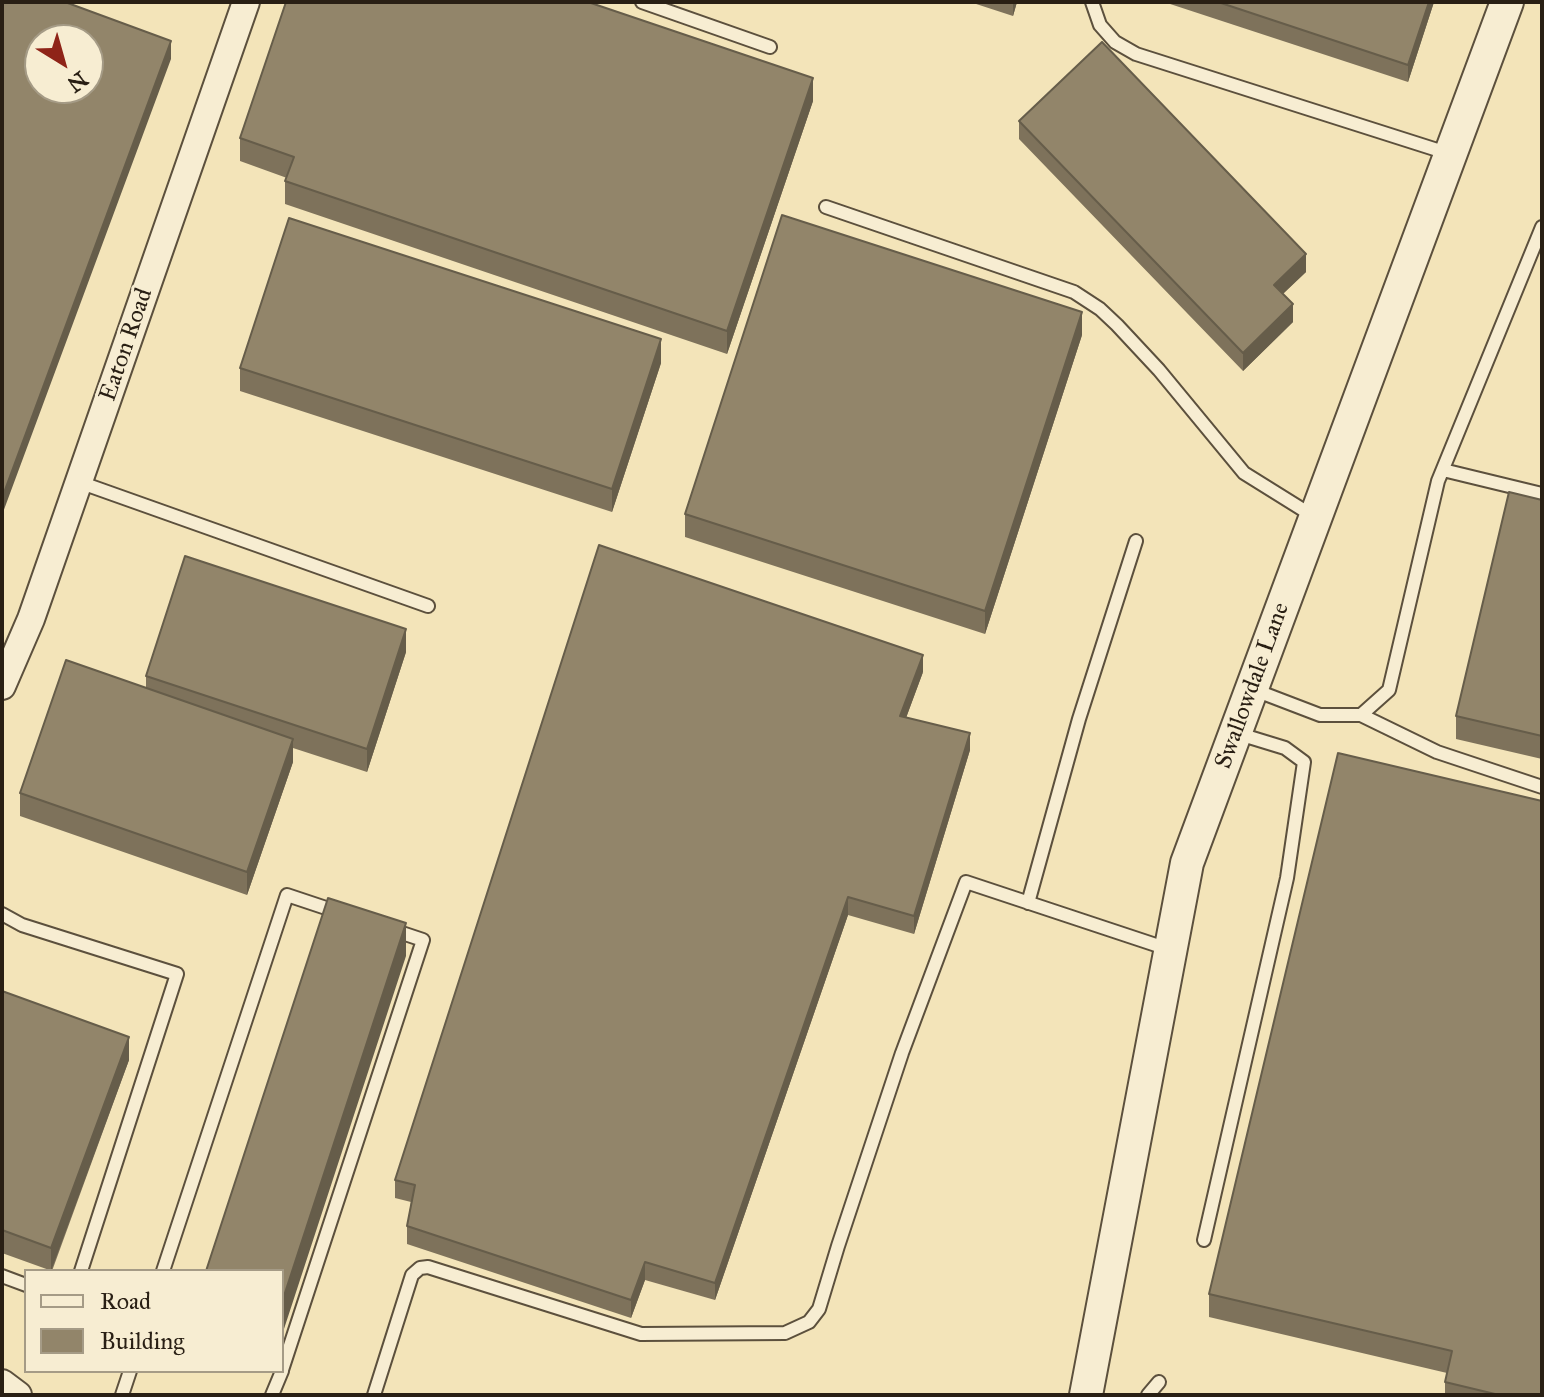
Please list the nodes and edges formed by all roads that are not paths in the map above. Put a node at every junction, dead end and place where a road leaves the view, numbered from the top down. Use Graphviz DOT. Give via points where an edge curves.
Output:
graph roads {
  1 [pos="246,2"];
  2 [pos="642,2"];
  3 [pos="1092,2"];
  4 [pos="1507,2"];
  5 [pos="770,47"];
  6 [pos="1450,154"];
  7 [pos="826,207"];
  8 [pos="1542,227"];
  9 [pos="1443,470"];
  10 [pos="79,482"];
  11 [pos="1542,494"];
  12 [pos="1315,518"];
  13 [pos="1136,541"];
  14 [pos="428,606"];
  15 [pos="2,686"];
  16 [pos="1252,689"];
  17 [pos="1361,715"];
  18 [pos="1236,733"];
  19 [pos="1542,787"];
  20 [pos="1028,903"];
  21 [pos="2,914"];
  22 [pos="348,915"];
  23 [pos="378,925"];
  24 [pos="1171,951"];
  25 [pos="1204,1240"];
  26 [pos="82,1269"];
  27 [pos="164,1269"];
  28 [pos="2,1276"];
  29 [pos="24,1284"];
  30 [pos="284,1364"];
  31 [pos="129,1373"];
  32 [pos="281,1373"];
  33 [pos="1159,1382"];
  34 [pos="2,1383"];
  35 [pos="18,1395"];
  36 [pos="122,1395"];
  37 [pos="272,1395"];
  38 [pos="374,1395"];
  39 [pos="1086,1395"];
  40 [pos="1148,1395"];
  1 -- 10 [label="street, Eaton Road"];
  2 -- 5 [label="lane"];
  3 -- 6 [label="lane" via="1100,25 1136,54"];
  4 -- 6 [label="street, Swallowdale Lane"];
  6 -- 12 [label="street, Swallowdale Lane"];
  7 -- 12 [label="lane" via="1074,292 1117,325 1244,473"];
  8 -- 9 [label="lane"];
  9 -- 11 [label="lane"];
  9 -- 17 [label="lane" via="1389,690"];
  10 -- 14 [label="lane"];
  10 -- 15 [label="street, Eaton Road"];
  12 -- 16 [label="street, Swallowdale Lane"];
  13 -- 20 [label="lane"];
  16 -- 17 [label="lane" via="1320,715"];
  16 -- 18 [label="street, Swallowdale Lane"];
  17 -- 19 [label="lane" via="1437,752"];
  18 -- 24 [label="street, Swallowdale Lane" via="1187,863"];
  18 -- 25 [label="lane" via="1285,748 1304,762 1287,878"];
  20 -- 24 [label="lane"];
  20 -- 38 [label="lane" via="966,882 902,1053 819,1309 809,1322 785,1333 641,1334 420,1268 412,1275"];
  21 -- 26 [label="lane" via="177,974"];
  22 -- 27 [label="lane" via="287,895"];
  23 -- 30 [label="lane" via="423,940"];
  24 -- 39 [label="street, Swallowdale Lane"];
  28 -- 29 [label="lane"];
  31 -- 36 [label="lane"];
  32 -- 37 [label="lane"];
  33 -- 40 [label="lane"];
  34 -- 35 [label="street"];
}
